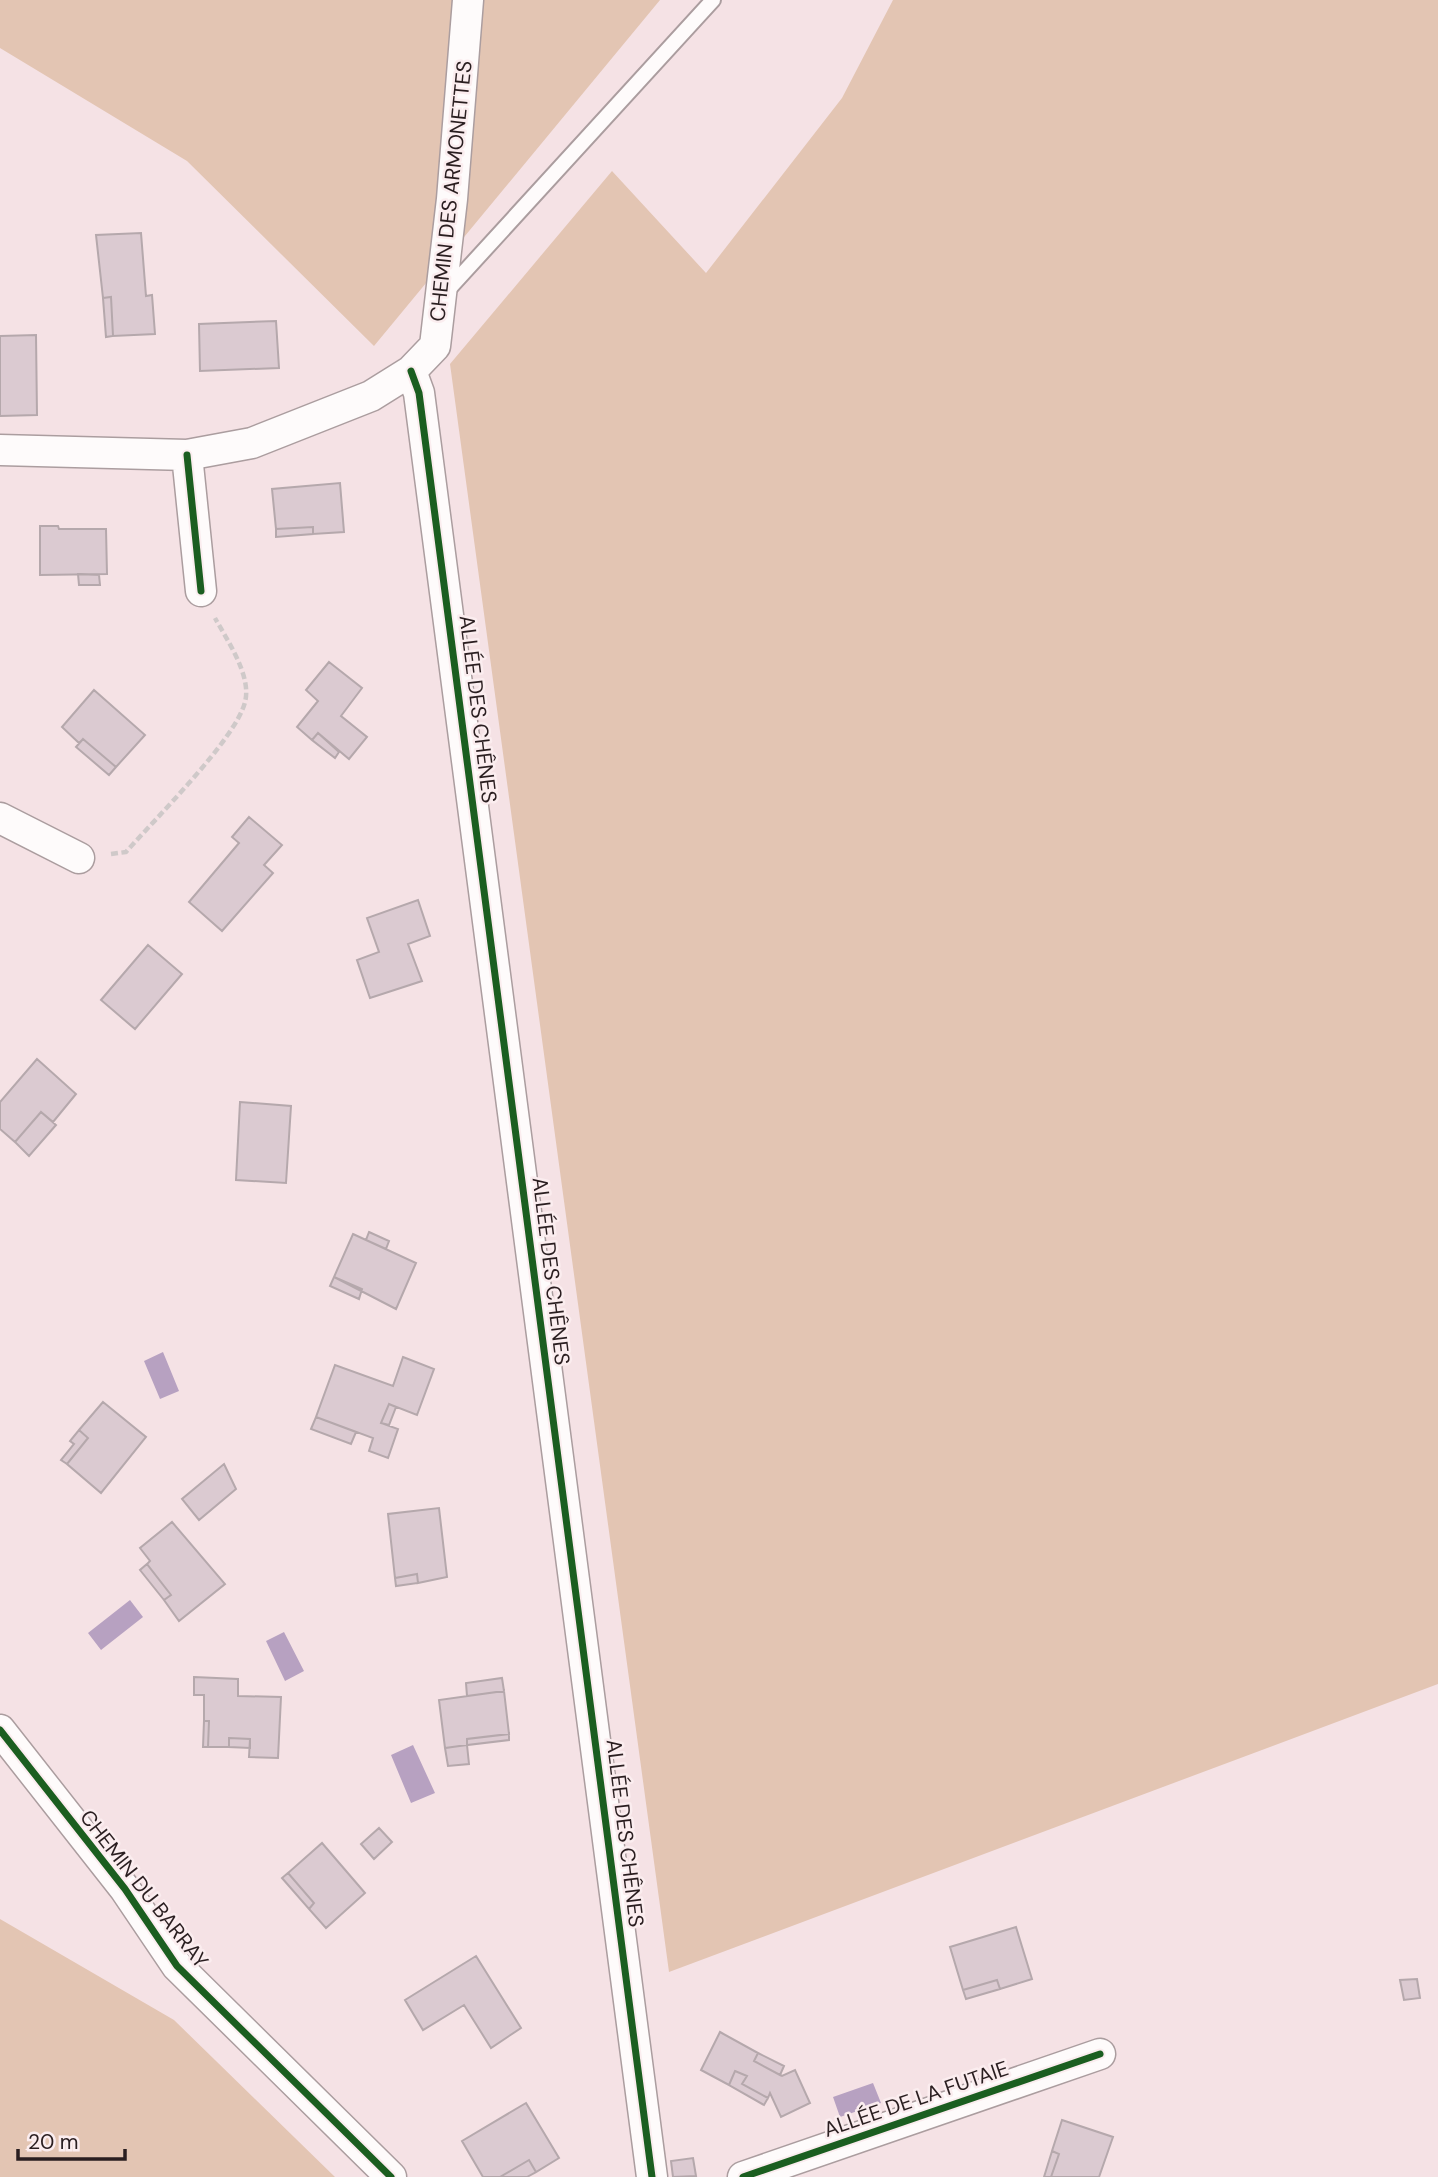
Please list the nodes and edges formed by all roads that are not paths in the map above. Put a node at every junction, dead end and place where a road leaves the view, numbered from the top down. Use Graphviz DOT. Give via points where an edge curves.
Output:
graph roads {
  1 [pos="468,0"];
  2 [pos="713,0"];
  3 [pos="440,298"];
  4 [pos="411,371"];
  5 [pos="0,450"];
  6 [pos="187,455"];
  7 [pos="201,591"];
  8 [pos="0,818"];
  9 [pos="79,858"];
  10 [pos="0,1730"];
  11 [pos="1100,2054"];
  12 [pos="391,2177"];
  13 [pos="652,2177"];
  14 [pos="743,2177"];
  1 -- 3 [label="street, CHEMIN DES ARMONETTES"];
  2 -- 3 [label="lane"];
  3 -- 4 [label="street, CHEMIN DES ARMONETTES" via="435,346"];
  4 -- 6 [label="street, CHEMIN DES ARMONETTES" via="371,396 253,443"];
  4 -- 13 [label="street, ALLÉE DES CHÊNES" via="421,407"];
  5 -- 6 [label="street, CHEMIN DES ARMONETTES"];
  6 -- 7 [label="street"];
  8 -- 9 [label="street"];
  10 -- 12 [label="street, CHEMIN DU BARRAY" via="125,1889 177,1966"];
  11 -- 14 [label="street, ALLÉE DE LA FUTAIE"];
}
